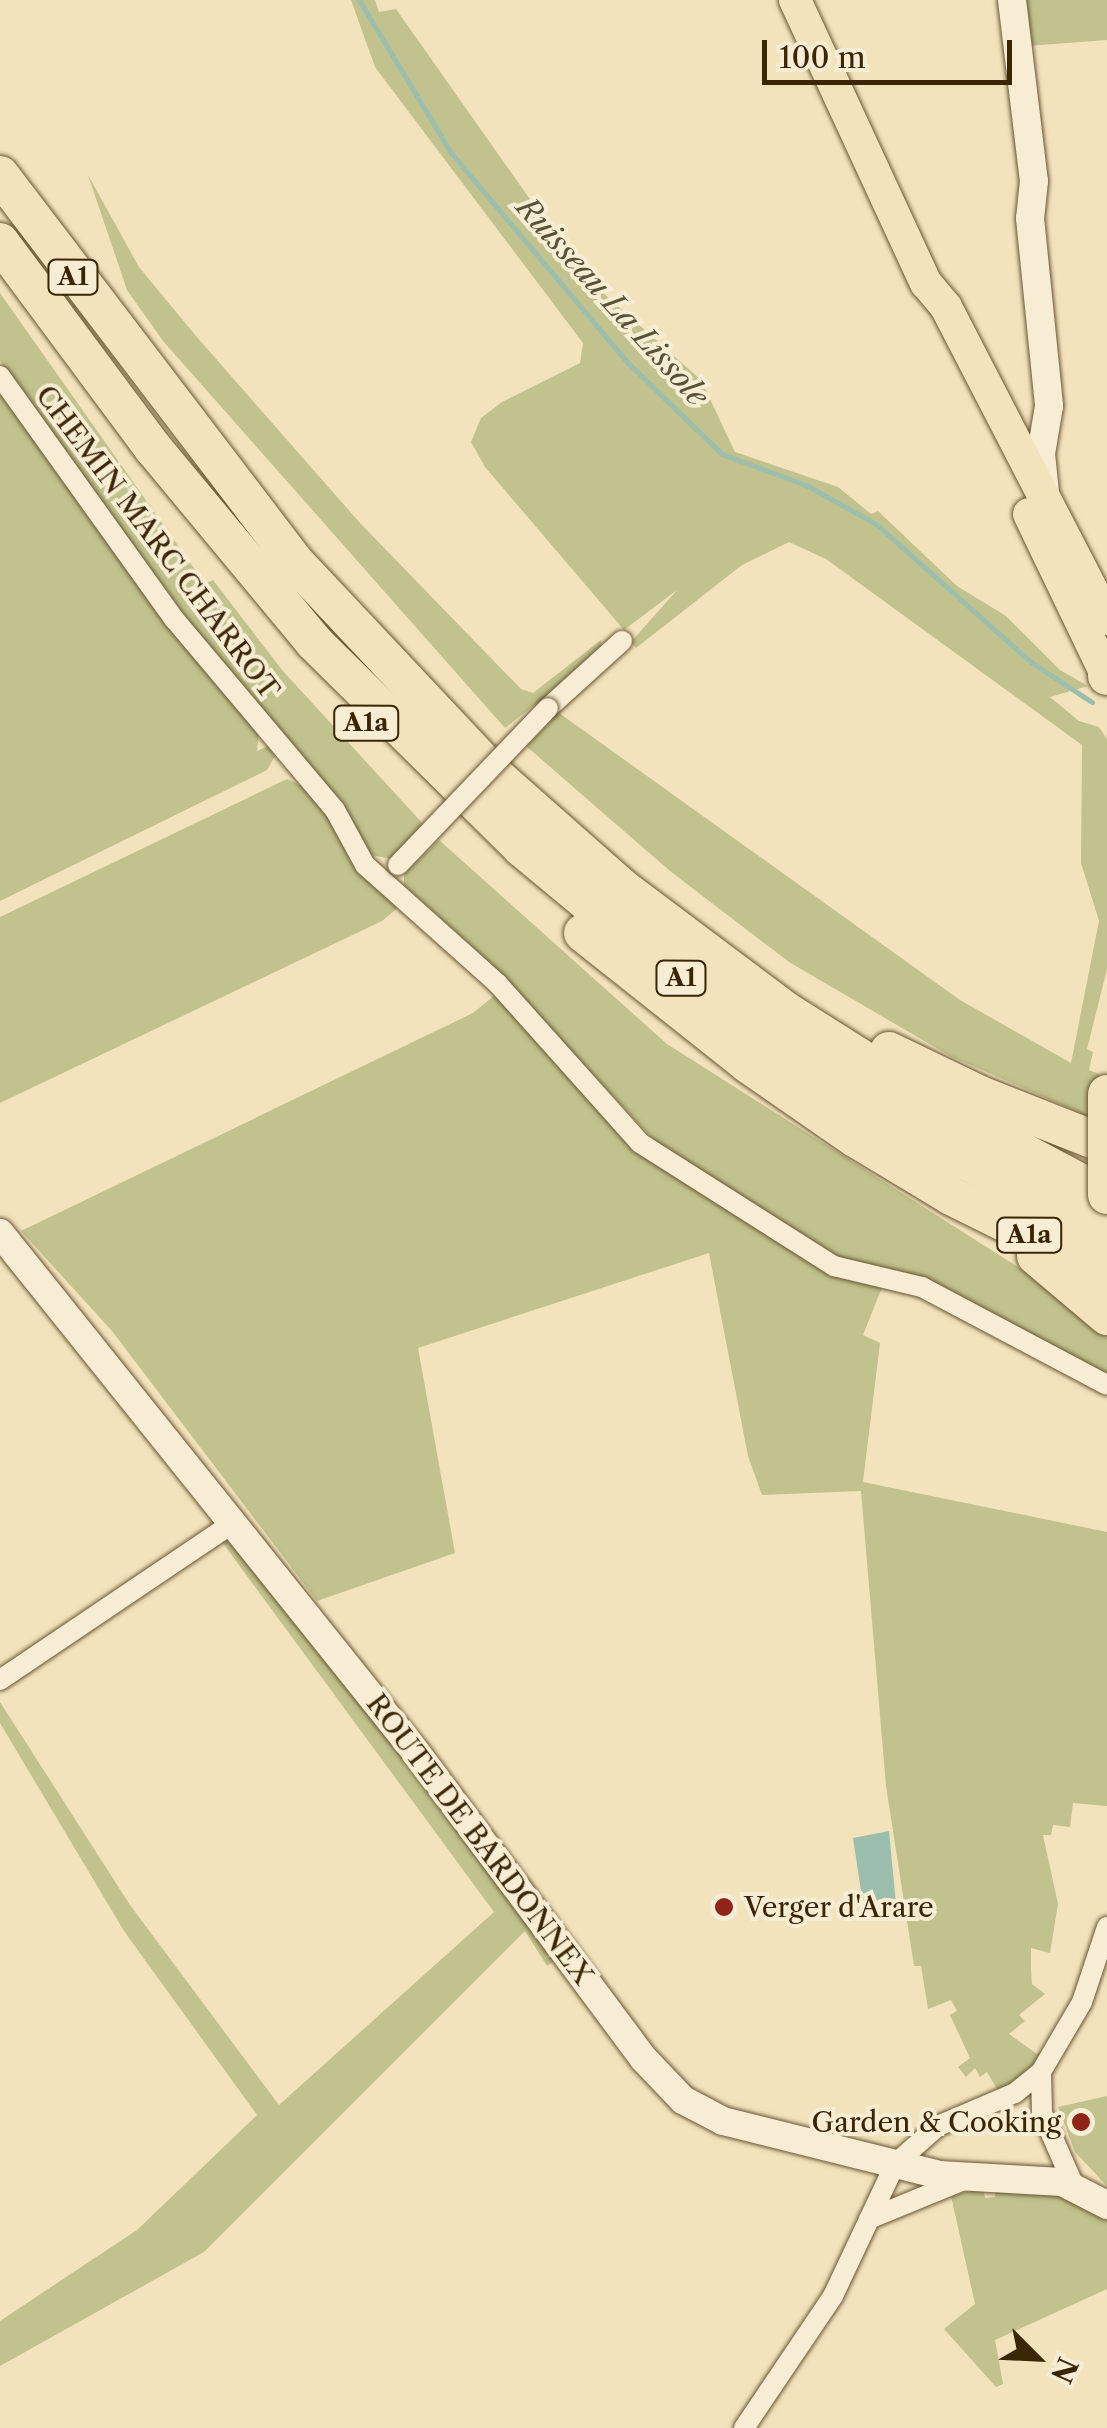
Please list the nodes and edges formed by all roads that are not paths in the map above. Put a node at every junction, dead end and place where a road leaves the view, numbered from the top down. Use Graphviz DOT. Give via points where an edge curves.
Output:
graph roads {
  1 [pos="795,0"];
  2 [pos="1012,0"];
  3 [pos="0,176"];
  4 [pos="0,242"];
  5 [pos="0,376"];
  6 [pos="1044,382"];
  7 [pos="1001,438"];
  8 [pos="1048,501"];
  9 [pos="1107,619"];
  10 [pos="622,641"];
  11 [pos="314,642"];
  12 [pos="1107,676"];
  13 [pos="383,882"];
  14 [pos="671,927"];
  15 [pos="1107,1094"];
  16 [pos="1107,1145"];
  17 [pos="1107,1194"];
  18 [pos="950,1196"];
  19 [pos="0,1233"];
  20 [pos="1107,1235"];
  21 [pos="1107,1273"];
  22 [pos="1107,1316"];
  23 [pos="1107,1385"];
  24 [pos="232,1523"];
  25 [pos="0,1680"];
  26 [pos="1107,1927"];
  27 [pos="1041,2072"];
  28 [pos="895,2164"];
  29 [pos="968,2179"];
  30 [pos="1074,2186"];
  31 [pos="1107,2205"];
  32 [pos="869,2219"];
  33 [pos="744,2428"];
  1 -- 7 [label="main road" via="926,283 934,326"];
  2 -- 6 [label="street" via="1032,163 1030,218"];
  3 -- 14 [label="highway, A1" via="180,420 349,624 499,779"];
  4 -- 11 [label="highway, A1" via="164,462"];
  5 -- 13 [label="street, CHEMIN MARC CHARROT" via="175,620 312,780"];
  6 -- 7 [label="street" via="1028,415"];
  6 -- 8 [label="street" via="1049,406 1041,474"];
  7 -- 8 [label="main road"];
  7 -- 12 [label="main road"];
  8 -- 9 [label="main road"];
  10 -- 13 [label="street, bridge" via="548,708"];
  11 -- 18 [label="highway, A1a" via="366,723 532,890 748,1064"];
  11 -- 20 [label="highway, A1" via="522,848 702,993 908,1130"];
  13 -- 23 [label="street, CHEMIN MARC CHARROT" via="498,984 640,1143 846,1272 932,1291"];
  14 -- 16 [label="highway" via="943,1078"];
  14 -- 17 [label="highway, A1" via="864,1062"];
  15 -- 17 [label="highway, bridge"];
  18 -- 21 [label="highway, A1a"];
  18 -- 22 [label="highway"];
  19 -- 24 [label="street, ROUTE DE BARDONNEX"];
  24 -- 25 [label="street"];
  24 -- 28 [label="street, ROUTE DE BARDONNEX" via="543,1915 643,2058 683,2100 723,2121"];
  26 -- 27 [label="street" via="1090,1984"];
  27 -- 28 [label="street" via="1015,2093 938,2126"];
  27 -- 30 [label="street" via="1042,2113"];
  28 -- 29 [label="street, ROUTE DE BARDONNEX"];
  28 -- 32 [label="street"];
  29 -- 30 [label="street, ROUTE DE BARDONNEX"];
  29 -- 32 [label="street"];
  30 -- 31 [label="street, ROUTE DE BARDONNEX"];
  32 -- 33 [label="street" via="832,2296"];
}
